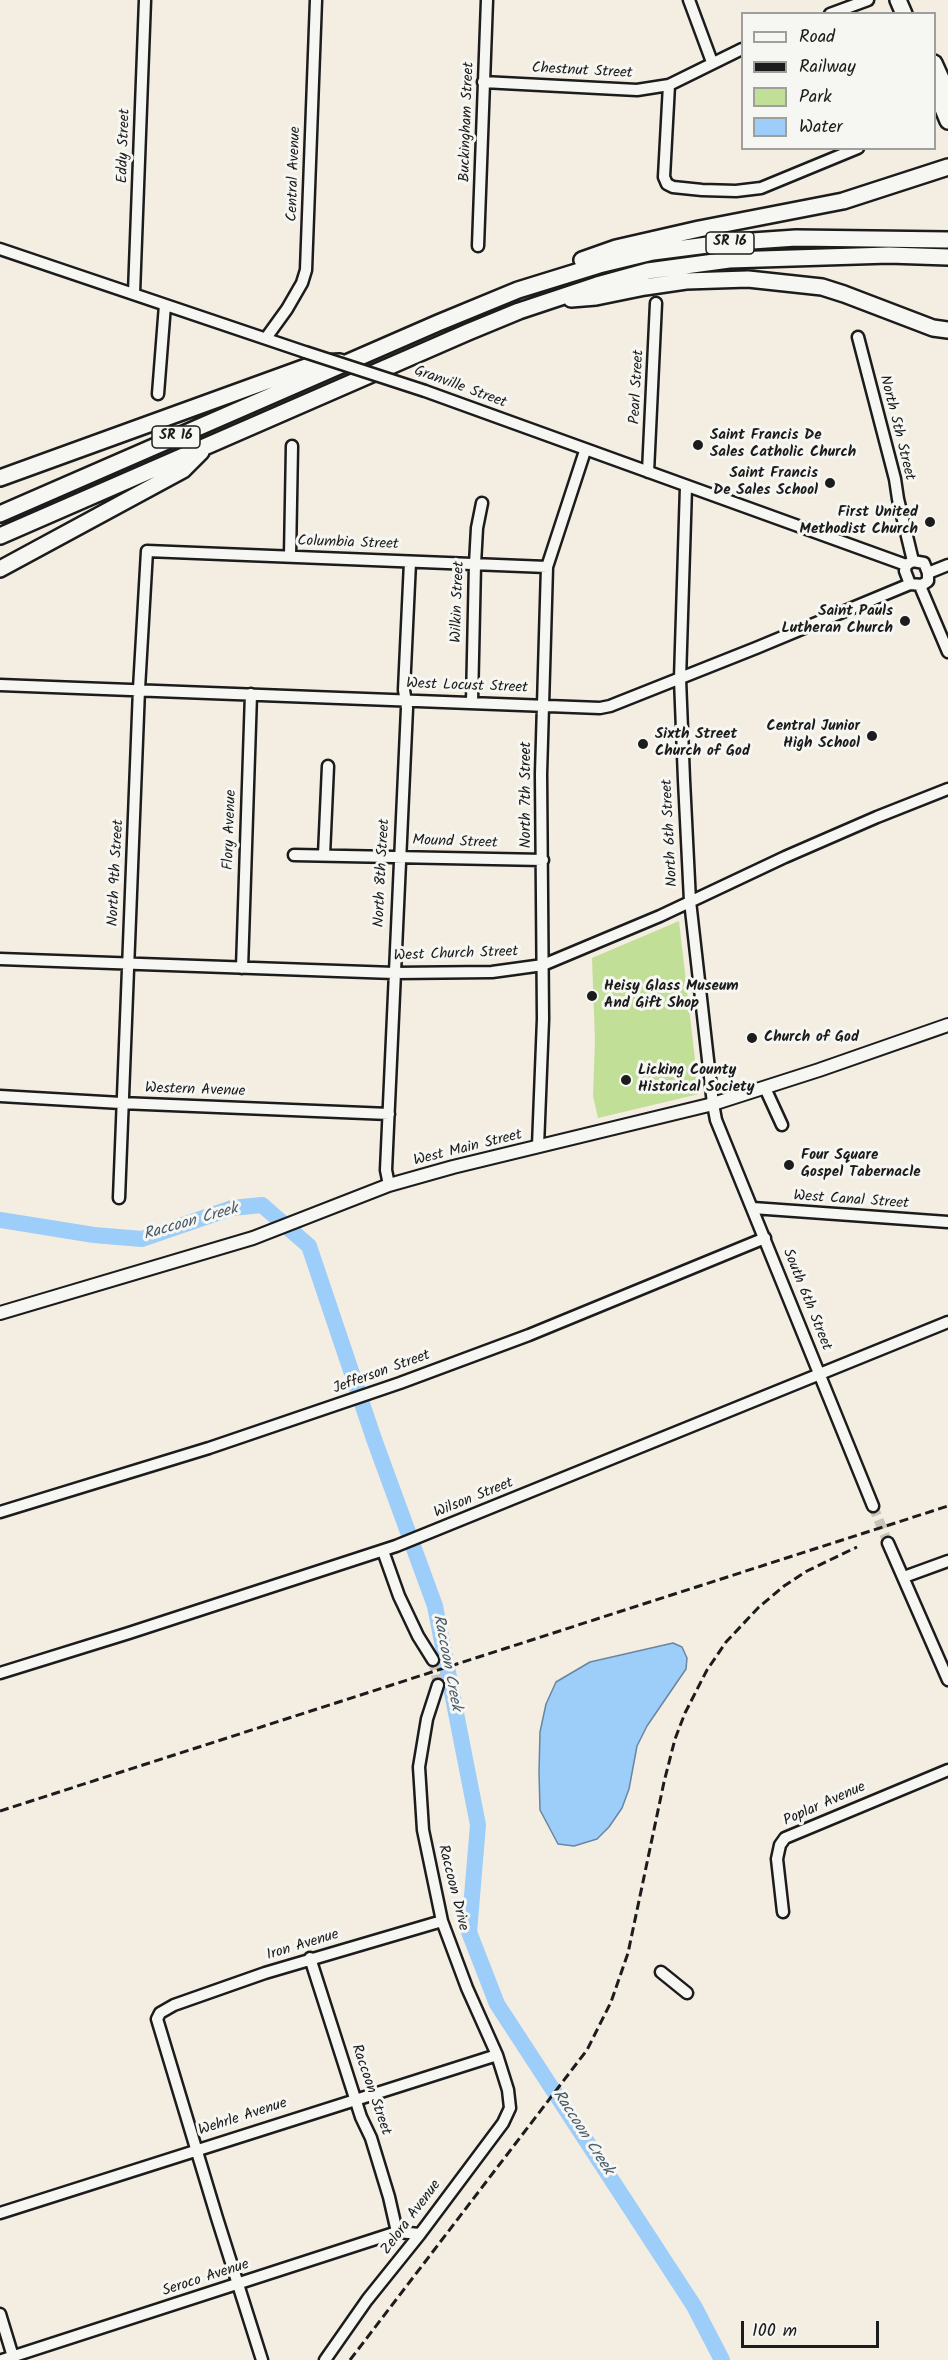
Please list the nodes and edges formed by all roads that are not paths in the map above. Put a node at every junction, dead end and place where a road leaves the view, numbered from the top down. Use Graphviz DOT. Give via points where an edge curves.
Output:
graph roads {
  1 [pos="145,0"];
  2 [pos="315,0"];
  3 [pos="487,0"];
  4 [pos="689,0"];
  5 [pos="868,0"];
  6 [pos="835,12"];
  7 [pos="741,49"];
  8 [pos="712,62"];
  9 [pos="936,67"];
  10 [pos="483,82"];
  11 [pos="669,85"];
  12 [pos="936,92"];
  13 [pos="948,94"];
  14 [pos="948,120"];
  15 [pos="853,150"];
  16 [pos="948,167"];
  17 [pos="948,240"];
  18 [pos="478,246"];
  19 [pos="0,249"];
  20 [pos="948,257"];
  21 [pos="518,290"];
  22 [pos="134,293"];
  23 [pos="553,299"];
  24 [pos="656,303"];
  25 [pos="165,304"];
  26 [pos="948,330"];
  27 [pos="266,338"];
  28 [pos="858,338"];
  29 [pos="352,361"];
  30 [pos="158,394"];
  31 [pos="210,444"];
  32 [pos="292,446"];
  33 [pos="585,451"];
  34 [pos="0,469"];
  35 [pos="17,472"];
  36 [pos="648,472"];
  37 [pos="0,478"];
  38 [pos="686,487"];
  39 [pos="482,503"];
  40 [pos="0,514"];
  41 [pos="28,524"];
  42 [pos="0,536"];
  43 [pos="0,545"];
  44 [pos="147,550"];
  45 [pos="290,556"];
  46 [pos="410,562"];
  47 [pos="910,563"];
  48 [pos="475,564"];
  49 [pos="948,565"];
  50 [pos="547,567"];
  51 [pos="0,569"];
  52 [pos="928,573"];
  53 [pos="915,585"];
  54 [pos="948,652"];
  55 [pos="680,679"];
  56 [pos="0,685"];
  57 [pos="139,690"];
  58 [pos="251,694"];
  59 [pos="406,700"];
  60 [pos="472,702"];
  61 [pos="543,705"];
  62 [pos="328,766"];
  63 [pos="948,789"];
  64 [pos="294,855"];
  65 [pos="324,855"];
  66 [pos="399,857"];
  67 [pos="543,860"];
  68 [pos="690,901"];
  69 [pos="0,959"];
  70 [pos="128,964"];
  71 [pos="543,965"];
  72 [pos="242,968"];
  73 [pos="394,973"];
  74 [pos="948,1025"];
  75 [pos="765,1088"];
  76 [pos="0,1096"];
  77 [pos="122,1103"];
  78 [pos="713,1104"];
  79 [pos="389,1114"];
  80 [pos="782,1125"];
  81 [pos="538,1146"];
  82 [pos="389,1185"];
  83 [pos="119,1198"];
  84 [pos="753,1208"];
  85 [pos="948,1222"];
  86 [pos="765,1238"];
  87 [pos="0,1313"];
  88 [pos="948,1322"];
  89 [pos="819,1374"];
  90 [pos="873,1506"];
  91 [pos="0,1512"];
  92 [pos="888,1543"];
  93 [pos="383,1551"];
  94 [pos="948,1561"];
  95 [pos="904,1577"];
  96 [pos="433,1660"];
  97 [pos="0,1673"];
  98 [pos="948,1680"];
  99 [pos="438,1685"];
  100 [pos="948,1770"];
  101 [pos="783,1912"];
  102 [pos="442,1921"];
  103 [pos="310,1958"];
  104 [pos="661,1972"];
  105 [pos="687,1993"];
  106 [pos="497,2055"];
  107 [pos="508,2090"];
  108 [pos="355,2099"];
  109 [pos="196,2149"];
  110 [pos="0,2213"];
  111 [pos="397,2232"];
  112 [pos="420,2234"];
  113 [pos="240,2284"];
  114 [pos="0,2314"];
  115 [pos="10,2359"];
  116 [pos="262,2360"];
  117 [pos="325,2360"];
  1 -- 22 [label="street, Eddy Street"];
  2 -- 27 [label="street, Central Avenue" via="306,270 287,309"];
  3 -- 10 [label="street, Buckingham Street"];
  4 -- 8 [label="street"];
  5 -- 6 [label="street"];
  7 -- 8 [label="street, Chestnut Street"];
  8 -- 11 [label="street, Chestnut Street"];
  9 -- 13 [label="highway"];
  10 -- 11 [label="street, Chestnut Street" via="638,90"];
  10 -- 18 [label="street, Buckingham Street"];
  11 -- 15 [label="street" via="664,177 673,187 736,191 761,188"];
  12 -- 14 [label="highway"];
  16 -- 21 [label="highway" via="843,201 616,248 539,274"];
  17 -- 21 [label="highway, SR 16" via="796,238 680,248 599,265"];
  19 -- 22 [label="street, Granville Street"];
  20 -- 23 [label="highway, SR 16" via="729,260 648,272"];
  21 -- 29 [label="highway, SR 16"];
  22 -- 25 [label="street, Granville Street"];
  23 -- 26 [label="highway" via="596,297 686,281 748,279 822,287"];
  23 -- 31 [label="highway, SR 16"];
  24 -- 36 [label="street, Pearl Street"];
  25 -- 27 [label="street, Granville Street"];
  25 -- 30 [label="street"];
  27 -- 33 [label="street, Granville Street, bridge" via="425,391"];
  28 -- 47 [label="street, North 5th Street" via="895,479"];
  29 -- 35 [label="highway" via="317,363"];
  29 -- 40 [label="highway, SR 16"];
  31 -- 41 [label="highway, SR 16"];
  31 -- 51 [label="highway" via="183,470"];
  32 -- 45 [label="street"];
  33 -- 36 [label="street, Granville Street"];
  33 -- 50 [label="street, North 7th Street"];
  34 -- 35 [label="highway"];
  35 -- 37 [label="highway"];
  36 -- 38 [label="street, Granville Street"];
  38 -- 47 [label="street, Granville Street"];
  38 -- 55 [label="street, North 6th Street"];
  39 -- 48 [label="street, Wilkin Street"];
  41 -- 42 [label="highway, SR 16"];
  41 -- 43 [label="highway"];
  44 -- 45 [label="street, Columbia Street"];
  44 -- 57 [label="street, North 9th Street"];
  45 -- 46 [label="street, Columbia Street"];
  46 -- 48 [label="street, Columbia Street"];
  46 -- 59 [label="street, North 8th Street"];
  47 -- 52 [label="street" via="924,563"];
  47 -- 53 [label="street" via="905,571"];
  48 -- 50 [label="street, Columbia Street"];
  48 -- 60 [label="street, Wilkin Street"];
  49 -- 52 [label="street"];
  50 -- 61 [label="street, North 7th Street"];
  52 -- 53 [label="street" via="928,581"];
  53 -- 54 [label="street"];
  53 -- 55 [label="street, West Locust Street"];
  55 -- 61 [label="street, West Locust Street" via="600,708"];
  55 -- 68 [label="street, North 6th Street"];
  56 -- 57 [label="street, West Locust Street"];
  57 -- 58 [label="street, West Locust Street"];
  57 -- 70 [label="street, North 9th Street"];
  58 -- 59 [label="street, West Locust Street"];
  58 -- 72 [label="street, Flory Avenue"];
  59 -- 60 [label="street, West Locust Street"];
  59 -- 66 [label="street, North 8th Street"];
  60 -- 61 [label="street, West Locust Street"];
  61 -- 67 [label="street, North 7th Street"];
  62 -- 65 [label="street"];
  63 -- 68 [label="street, West Church Street"];
  64 -- 65 [label="street, Mound Street"];
  65 -- 66 [label="street, Mound Street"];
  66 -- 67 [label="street, Mound Street"];
  66 -- 73 [label="street, North 8th Street"];
  67 -- 71 [label="street, North 7th Street"];
  68 -- 71 [label="street, West Church Street"];
  68 -- 78 [label="street, North 6th Street"];
  69 -- 70 [label="street, West Church Street"];
  70 -- 72 [label="street, West Church Street"];
  70 -- 77 [label="street, North 9th Street"];
  71 -- 73 [label="street, West Church Street" via="492,972"];
  71 -- 81 [label="street, North 7th Street"];
  72 -- 73 [label="street, West Church Street"];
  73 -- 79 [label="street, North 8th Street"];
  74 -- 75 [label="main road, West Main Street"];
  75 -- 78 [label="main road, West Main Street"];
  75 -- 80 [label="street"];
  76 -- 77 [label="street, Western Avenue"];
  77 -- 79 [label="street, Western Avenue"];
  77 -- 83 [label="street, North 9th Street"];
  78 -- 81 [label="main road, West Main Street"];
  78 -- 84 [label="street, South 6th Street"];
  79 -- 82 [label="street, North 8th Street"];
  81 -- 82 [label="main road, West Main Street"];
  82 -- 87 [label="main road, West Main Street" via="253,1238"];
  84 -- 85 [label="street, West Canal Street"];
  84 -- 86 [label="street, South 6th Street"];
  86 -- 89 [label="street, South 6th Street"];
  86 -- 91 [label="street, Jefferson Street" via="529,1335 400,1383"];
  88 -- 89 [label="street, Wilson Street"];
  89 -- 90 [label="street, South 6th Street"];
  89 -- 93 [label="street, Wilson Street"];
  92 -- 95 [label="street"];
  93 -- 96 [label="street" via="408,1616"];
  93 -- 97 [label="street, Wilson Street"];
  94 -- 95 [label="street"];
  95 -- 98 [label="street"];
  99 -- 102 [label="street, Raccoon Drive" via="423,1738 419,1785 423,1830"];
  100 -- 101 [label="street, Poplar Avenue" via="785,1838 777,1859"];
  102 -- 103 [label="street, Iron Avenue"];
  102 -- 106 [label="street, Raccoon Drive"];
  103 -- 108 [label="street, Raccoon Street"];
  103 -- 109 [label="street, Iron Avenue" via="160,2013 156,2023"];
  104 -- 105 [label="street"];
  106 -- 107 [label="street, Raccoon Drive"];
  106 -- 108 [label="street, Wehrle Avenue"];
  107 -- 112 [label="street, Zelora Avenue" via="510,2108 503,2123"];
  108 -- 109 [label="street, Wehrle Avenue"];
  108 -- 111 [label="street, Raccoon Street" via="371,2138"];
  109 -- 110 [label="street, Wehrle Avenue"];
  109 -- 113 [label="street"];
  111 -- 112 [label="street, Seroco Avenue"];
  111 -- 113 [label="street, Seroco Avenue"];
  112 -- 117 [label="street, Zelora Avenue"];
  113 -- 115 [label="street, Seroco Avenue"];
  113 -- 116 [label="street"];
  114 -- 115 [label="street"];
}
